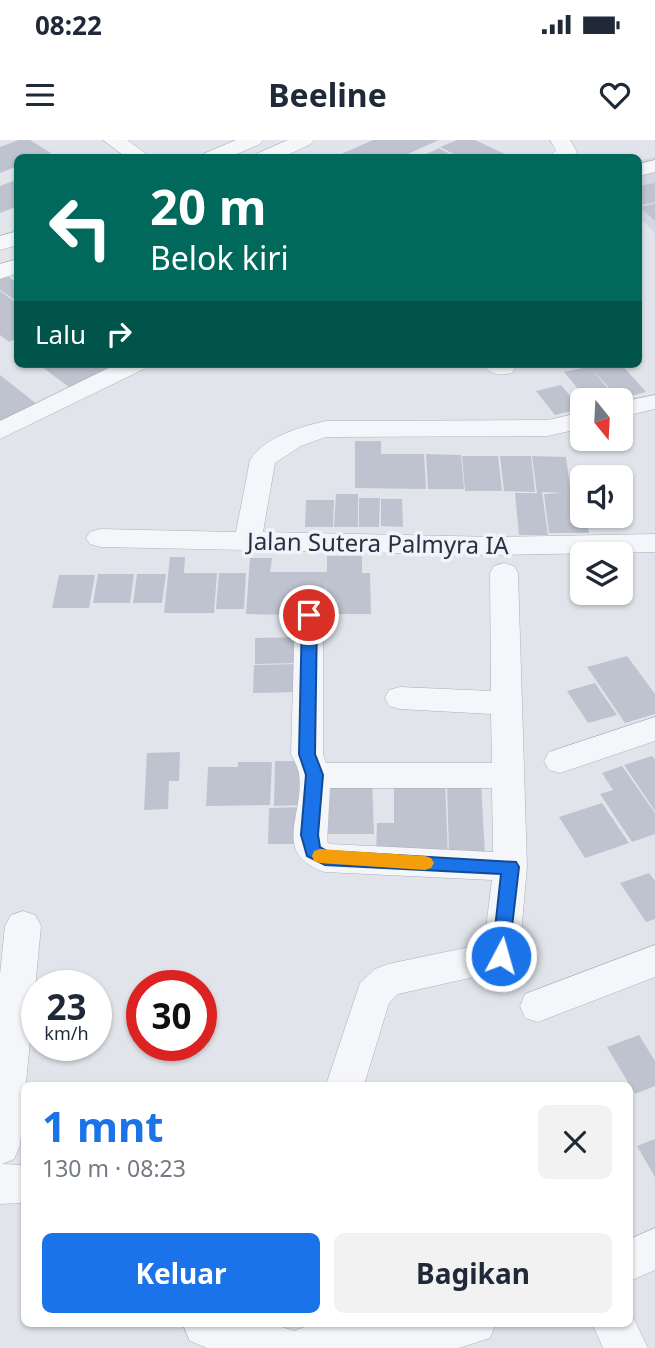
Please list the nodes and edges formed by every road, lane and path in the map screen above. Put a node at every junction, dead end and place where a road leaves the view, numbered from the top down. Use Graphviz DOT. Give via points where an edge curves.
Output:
graph roads {
  1 [pos="113,140"];
  2 [pos="253,140"];
  3 [pos="304,140"];
  4 [pos="136,154"];
  5 [pos="220,154"];
  6 [pos="272,154"];
  7 [pos="128,368"];
  8 [pos="655,402"];
  9 [pos="634,407"];
  10 [pos="570,423"];
  11 [pos="0,431"];
  12 [pos="100,538"];
  13 [pos="248,542"];
  14 [pos="655,543"];
  15 [pos="504,573"];
  16 [pos="309,615"];
  17 [pos="400,698"];
  18 [pos="507,703"];
  19 [pos="655,729"];
  20 [pos="560,761"];
  21 [pos="314,775"];
  22 [pos="508,776"];
  23 [pos="510,867"];
  24 [pos="23,926"];
  25 [pos="655,961"];
  26 [pos="538,1006"];
  27 [pos="346,1082"];
  28 [pos="0,1146"];
  29 [pos="0,1184"];
  30 [pos="21,1184"];
  31 [pos="655,1250"];
  32 [pos="633,1259"];
  33 [pos="457,1327"];
  34 [pos="615,1327"];
  35 [pos="203,1332"];
  36 [pos="282,1348"];
  37 [pos="307,1348"];
  38 [pos="626,1348"];
  1 -- 4 [label="street"];
  2 -- 5 [label="street"];
  3 -- 6 [label="street"];
  7 -- 11 [label="street"];
  8 -- 9 [label="street"];
  10 -- 13 [label="street" via="548,428 326,429 307,433 287,441 263,460"];
  12 -- 13 [label="street, Jalan Sutera Palmyra IA"];
  13 -- 14 [label="street, Jalan Sutera Palmyra IA"];
  15 -- 18 [label="street"];
  16 -- 21 [label="street" via="307,754"];
  17 -- 18 [label="street"];
  18 -- 22 [label="street"];
  19 -- 20 [label="street"];
  21 -- 22 [label="street"];
  21 -- 23 [label="street" via="310,844 313,852 325,858"];
  22 -- 23 [label="street"];
  23 -- 27 [label="street" via="501,956 388,980 373,994"];
  24 -- 28 [label="street"];
  25 -- 26 [label="street"];
  29 -- 30 [label="street"];
  31 -- 32 [label="street"];
  33 -- 37 [label="street" via="385,1343"];
  34 -- 38 [label="street"];
  35 -- 36 [label="street"];
}
